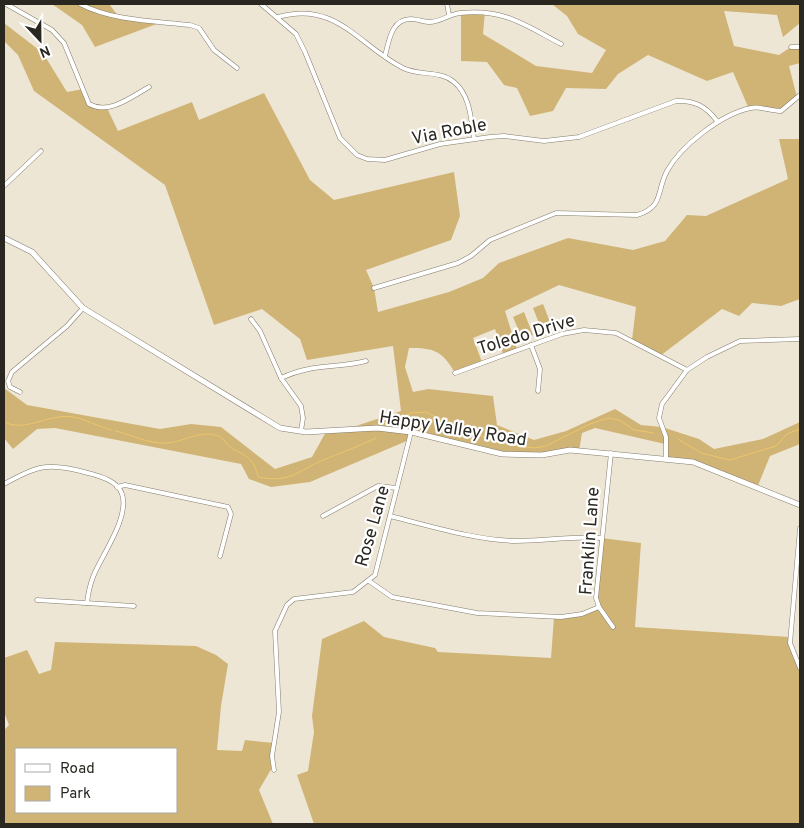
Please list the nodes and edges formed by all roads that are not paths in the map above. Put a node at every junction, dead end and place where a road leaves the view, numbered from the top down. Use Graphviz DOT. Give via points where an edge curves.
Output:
graph roads {
  1 [pos="6,4"];
  2 [pos="80,4"];
  3 [pos="261,4"];
  4 [pos="447,4"];
  5 [pos="449,15"];
  6 [pos="278,17"];
  7 [pos="561,44"];
  8 [pos="791,47"];
  9 [pos="800,47"];
  10 [pos="385,56"];
  11 [pos="237,68"];
  12 [pos="149,86"];
  13 [pos="800,95"];
  14 [pos="717,121"];
  15 [pos="474,138"];
  16 [pos="41,151"];
  17 [pos="4,186"];
  18 [pos="4,238"];
  19 [pos="374,288"];
  20 [pos="84,308"];
  21 [pos="251,319"];
  22 [pos="800,339"];
  23 [pos="531,345"];
  24 [pos="366,361"];
  25 [pos="687,370"];
  26 [pos="454,373"];
  27 [pos="282,378"];
  28 [pos="20,392"];
  29 [pos="538,392"];
  30 [pos="301,431"];
  31 [pos="411,432"];
  32 [pos="610,453"];
  33 [pos="666,459"];
  34 [pos="4,484"];
  35 [pos="117,486"];
  36 [pos="397,488"];
  37 [pos="800,505"];
  38 [pos="323,516"];
  39 [pos="390,516"];
  40 [pos="800,528"];
  41 [pos="601,538"];
  42 [pos="220,556"];
  43 [pos="369,580"];
  44 [pos="37,600"];
  45 [pos="87,603"];
  46 [pos="134,606"];
  47 [pos="599,607"];
  48 [pos="613,627"];
  49 [pos="800,668"];
  50 [pos="274,770"];
  1 -- 12 [label="street" via="52,30 64,43 89,104 107,108"];
  2 -- 11 [label="street" via="119,17 199,28 214,50"];
  3 -- 6 [label="street, Via Roble"];
  4 -- 5 [label="street"];
  5 -- 7 [label="street" via="500,14"];
  5 -- 10 [label="street" via="430,22 412,19 395,24"];
  6 -- 10 [label="street" via="308,12 323,14 338,20"];
  6 -- 15 [label="street, Via Roble" via="302,44 340,138 357,155 385,160 433,145"];
  8 -- 9 [label="street"];
  10 -- 15 [label="street" via="403,68 455,82 469,105"];
  13 -- 14 [label="street" via="781,111 752,108"];
  14 -- 15 [label="street, Via Roble" via="701,105 683,100 566,140 533,141 504,136"];
  14 -- 19 [label="street" via="693,141 668,170 658,201 648,212 637,215 556,213 490,240 458,263"];
  16 -- 17 [label="street"];
  18 -- 20 [label="street, Happy Valley Road" via="32,252"];
  20 -- 28 [label="street" via="12,372 8,381 10,387"];
  20 -- 30 [label="street, Happy Valley Road" via="271,424"];
  21 -- 27 [label="street"];
  22 -- 25 [label="street" via="740,341"];
  23 -- 25 [label="street, Toledo Drive" via="574,331 600,330 632,340"];
  23 -- 26 [label="street, Toledo Drive"];
  23 -- 29 [label="street" via="540,369"];
  24 -- 27 [label="street" via="299,370"];
  25 -- 33 [label="street" via="662,404 659,418 666,437"];
  27 -- 30 [label="street" via="301,406"];
  30 -- 31 [label="street, Happy Valley Road" via="377,428"];
  31 -- 32 [label="street, Happy Valley Road" via="502,454 542,456 570,450"];
  31 -- 36 [label="street, Rose Lane"];
  32 -- 33 [label="street, Happy Valley Road"];
  32 -- 41 [label="street, Franklin Lane"];
  33 -- 37 [label="street, Happy Valley Road" via="698,464"];
  34 -- 35 [label="street" via="29,469 54,466 102,476"];
  35 -- 42 [label="street" via="228,507 231,514"];
  35 -- 45 [label="street" via="122,494 122,512 93,576"];
  36 -- 38 [label="street" via="378,486"];
  36 -- 39 [label="street, Rose Lane"];
  39 -- 41 [label="street" via="488,538 517,541 572,536"];
  39 -- 43 [label="street, Rose Lane" via="378,568"];
  40 -- 49 [label="street" via="790,643"];
  41 -- 47 [label="street, Franklin Lane" via="596,598"];
  43 -- 47 [label="street" via="392,597 477,613 560,617 582,614"];
  43 -- 50 [label="street, Rose Lane" via="353,592 294,599 282,613 275,631 279,712 272,756"];
  44 -- 45 [label="street"];
  45 -- 46 [label="street"];
  47 -- 48 [label="street, Franklin Lane"];
}
